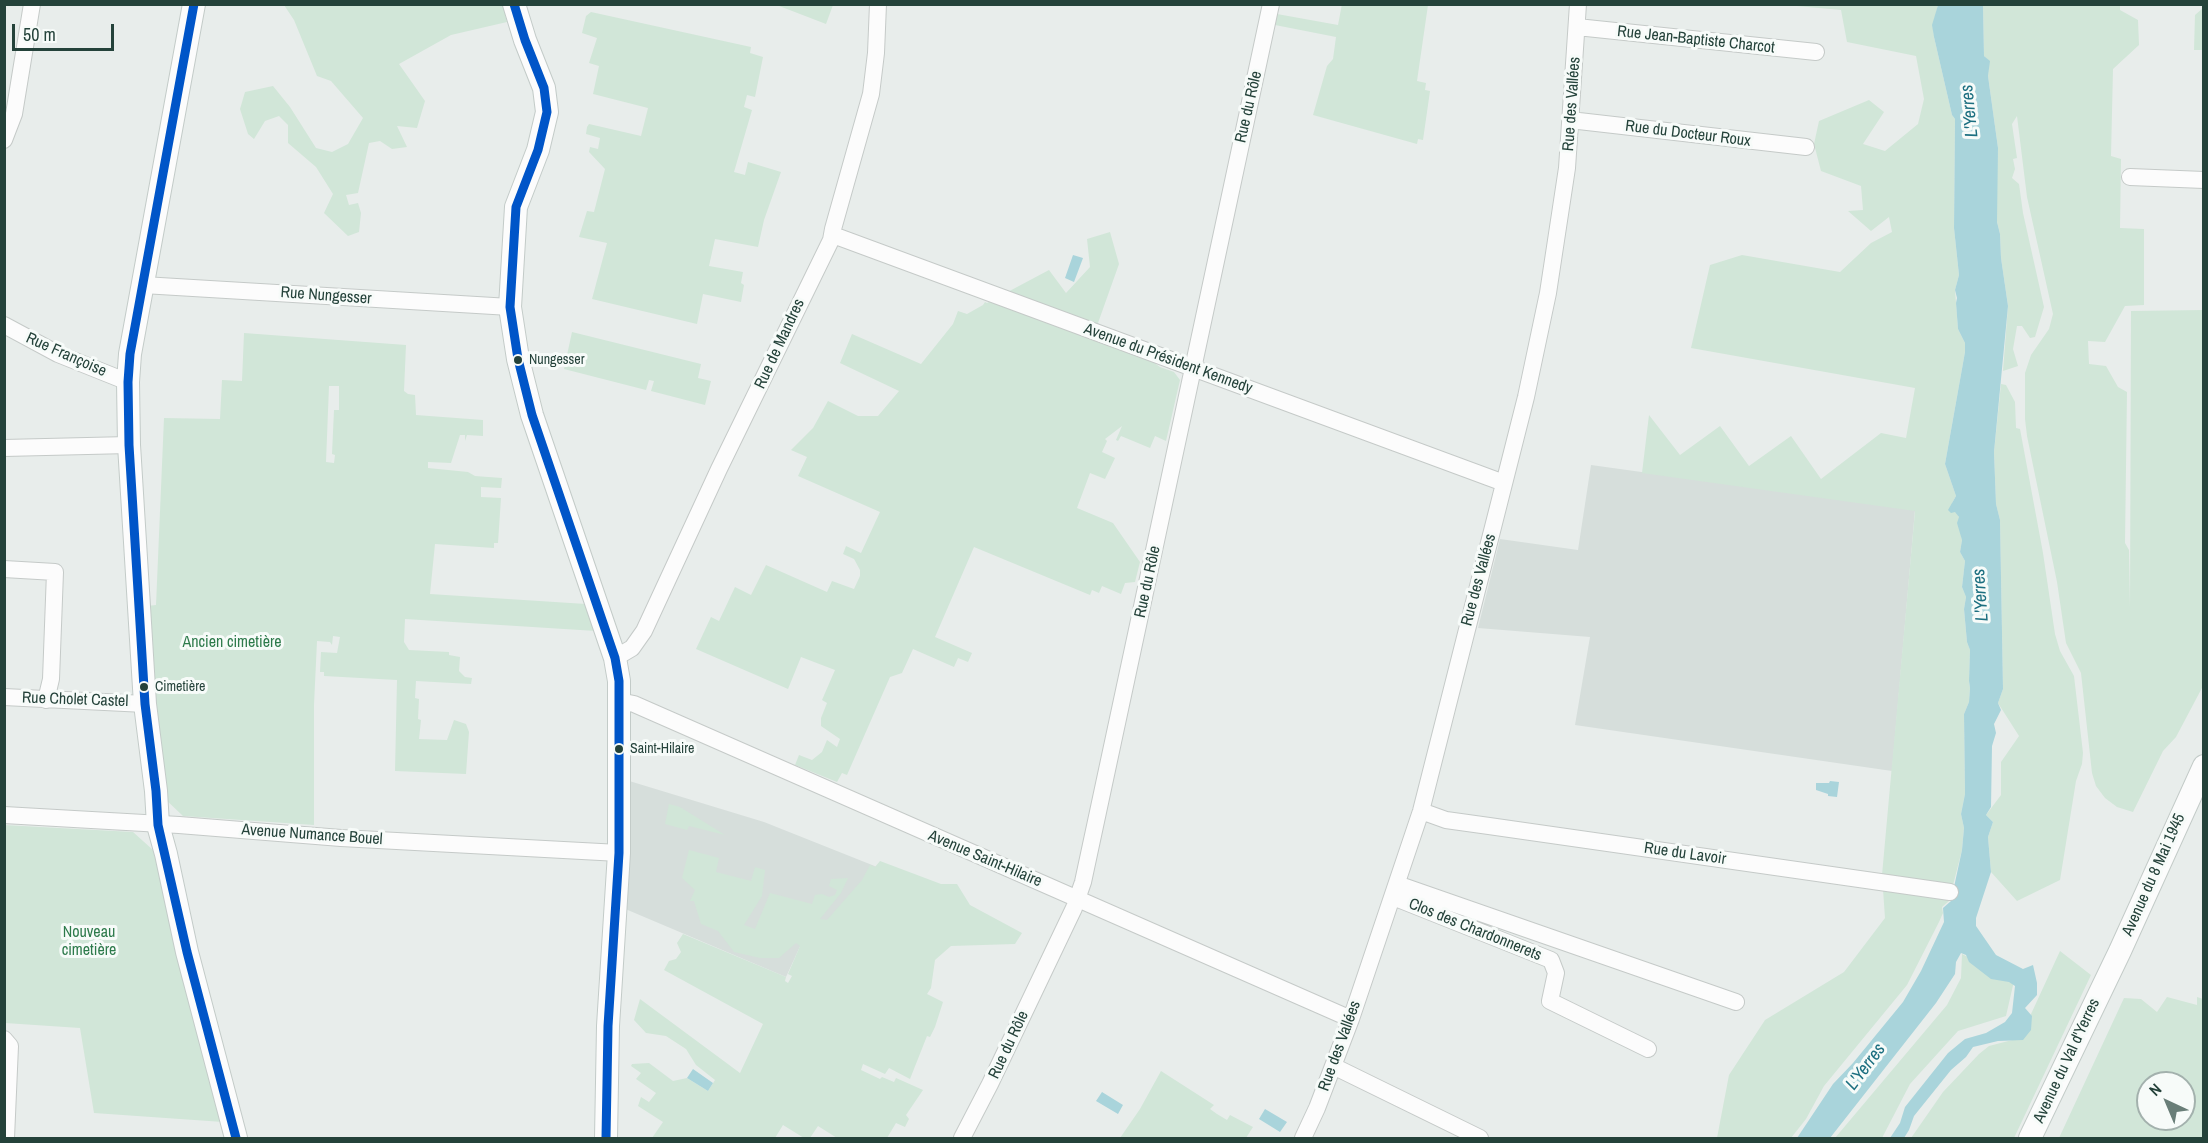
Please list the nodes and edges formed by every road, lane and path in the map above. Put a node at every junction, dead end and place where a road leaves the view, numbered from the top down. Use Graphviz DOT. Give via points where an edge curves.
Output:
graph roads {
  1 [pos="32,4"];
  2 [pos="194,4"];
  3 [pos="514,4"];
  4 [pos="878,4"];
  5 [pos="1271,4"];
  6 [pos="1578,4"];
  7 [pos="1577,27"];
  8 [pos="1816,52"];
  9 [pos="1570,120"];
  10 [pos="4,140"];
  11 [pos="1806,147"];
  12 [pos="2130,177"];
  13 [pos="2204,180"];
  14 [pos="833,235"];
  15 [pos="143,285"];
  16 [pos="510,307"];
  17 [pos="4,325"];
  18 [pos="1192,368"];
  19 [pos="128,382"];
  20 [pos="129,445"];
  21 [pos="4,448"];
  22 [pos="1504,483"];
  23 [pos="4,569"];
  24 [pos="615,658"];
  25 [pos="4,697"];
  26 [pos="46,700"];
  27 [pos="619,701"];
  28 [pos="145,704"];
  29 [pos="2204,766"];
  30 [pos="2204,800"];
  31 [pos="1421,811"];
  32 [pos="4,815"];
  33 [pos="158,825"];
  34 [pos="619,853"];
  35 [pos="1395,891"];
  36 [pos="1950,892"];
  37 [pos="1078,899"];
  38 [pos="2109,987"];
  39 [pos="1736,1002"];
  40 [pos="1351,1019"];
  41 [pos="4,1040"];
  42 [pos="1648,1049"];
  43 [pos="1333,1066"];
  44 [pos="6,1138"];
  45 [pos="236,1138"];
  46 [pos="606,1138"];
  47 [pos="962,1138"];
  48 [pos="1303,1138"];
  49 [pos="1480,1138"];
  50 [pos="2030,1138"];
  51 [pos="2048,1138"];
  1 -- 10 [label="street" via="14,114"];
  2 -- 15 [label="street"];
  3 -- 16 [label="street" via="544,88 546,112 538,150 516,207"];
  4 -- 14 [label="street, Rue de Mandres" via="871,94"];
  5 -- 18 [label="street, Rue du Rôle"];
  6 -- 7 [label="street, Rue des Vallées"];
  7 -- 8 [label="street, Rue Jean-Baptiste Charcot"];
  7 -- 9 [label="street, Rue des Vallées"];
  9 -- 11 [label="street, Rue du Docteur Roux"];
  9 -- 22 [label="street, Rue des Vallées" via="1567,168 1548,293"];
  12 -- 13 [label="street"];
  14 -- 18 [label="street, Avenue du Président Kennedy"];
  14 -- 24 [label="street, Rue de Mandres" via="645,631 632,648"];
  15 -- 16 [label="street, Rue Nungesser"];
  15 -- 19 [label="street"];
  16 -- 24 [label="street" via="529,407"];
  17 -- 19 [label="street, Rue Françoise" via="58,354"];
  18 -- 22 [label="street, Avenue du Président Kennedy"];
  18 -- 37 [label="street, Rue du Rôle"];
  19 -- 20 [label="street"];
  20 -- 21 [label="street"];
  20 -- 28 [label="street"];
  22 -- 31 [label="street, Rue des Vallées"];
  23 -- 26 [label="street" via="55,572 51,679"];
  24 -- 27 [label="street"];
  25 -- 26 [label="street, Rue Cholet Castel"];
  26 -- 28 [label="street, Rue Cholet Castel"];
  27 -- 34 [label="street"];
  27 -- 37 [label="street, Avenue Saint-Hilaire" via="634,704"];
  28 -- 33 [label="street"];
  29 -- 38 [label="street, Avenue du 8 Mai 1945"];
  30 -- 38 [label="street, Avenue du 8 Mai 1945"];
  31 -- 35 [label="street, Rue des Vallées"];
  31 -- 36 [label="street, Rue du Lavoir" via="1446,820"];
  32 -- 33 [label="street, Avenue Numance Bouel"];
  33 -- 34 [label="street, Avenue Numance Bouel"];
  33 -- 45 [label="street"];
  34 -- 46 [label="street" via="608,1026"];
  35 -- 39 [label="street"];
  35 -- 40 [label="street, Rue des Vallées"];
  35 -- 42 [label="street, Clos des Chardonnerets" via="1551,960 1556,973 1550,1001"];
  37 -- 40 [label="street, Avenue Saint-Hilaire"];
  37 -- 47 [label="street, Rue du Rôle"];
  38 -- 50 [label="street, Avenue du Val d'Yerres"];
  38 -- 51 [label="street, Avenue du Val d'Yerres"];
  40 -- 43 [label="street, Rue des Vallées"];
  41 -- 44 [label="street" via="10,1046"];
  43 -- 48 [label="street, Rue des Vallées"];
  43 -- 49 [label="street"];
}
